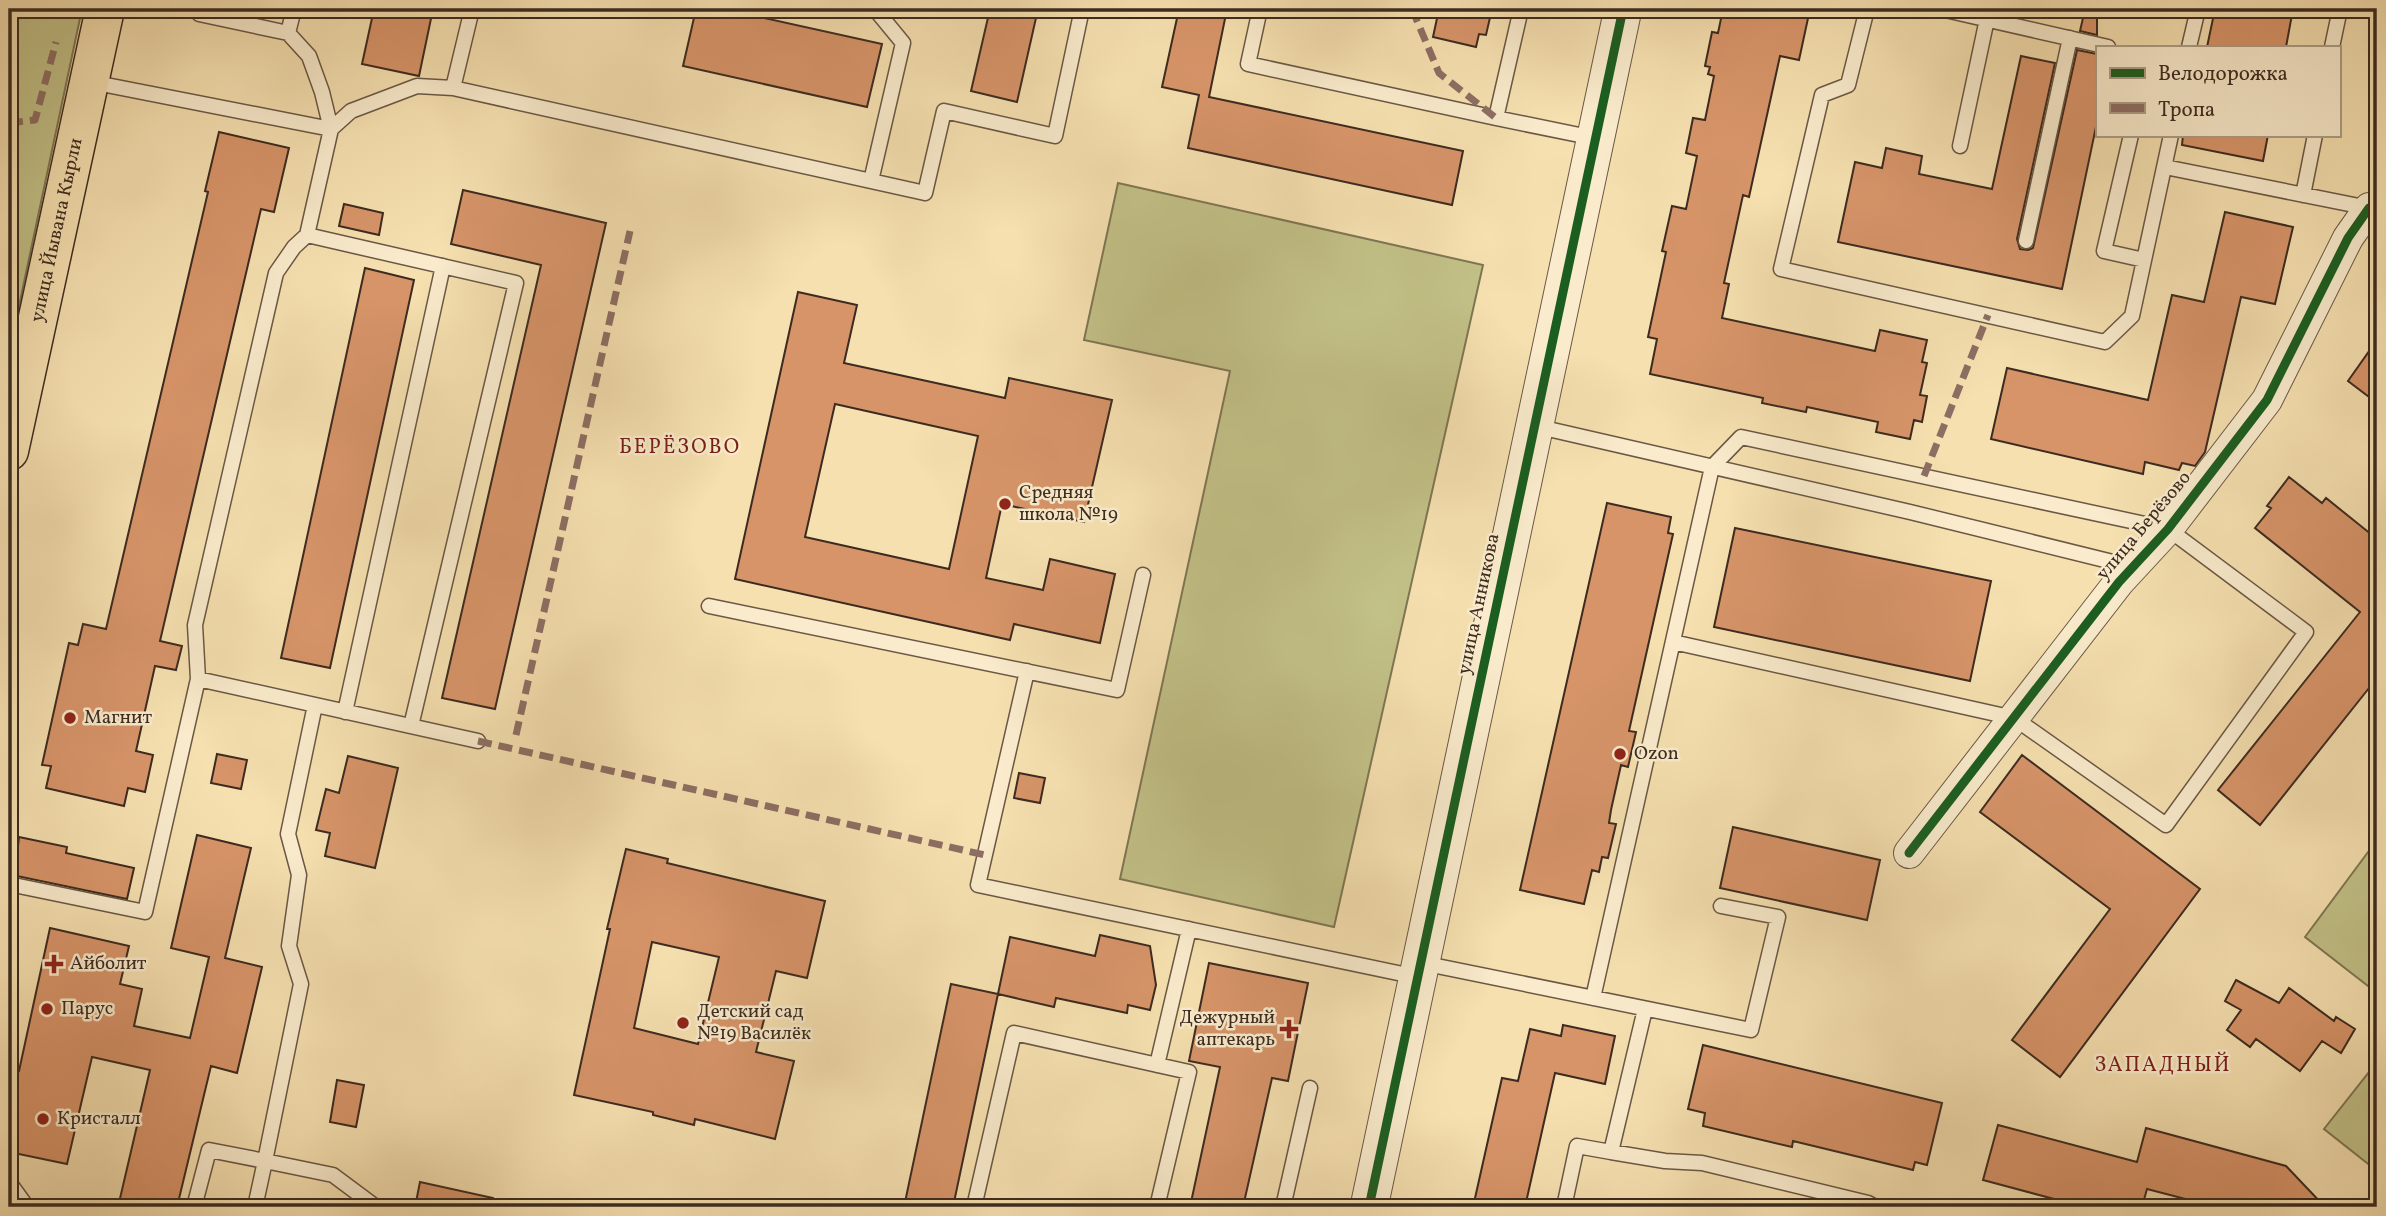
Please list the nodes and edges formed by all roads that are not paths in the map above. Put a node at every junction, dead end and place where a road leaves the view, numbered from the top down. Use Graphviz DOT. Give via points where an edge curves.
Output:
graph roads {
  1 [pos="105,9"];
  2 [pos="294,9"];
  3 [pos="472,9"];
  4 [pos="875,9"];
  5 [pos="1082,9"];
  6 [pos="1260,9"];
  7 [pos="1521,9"];
  8 [pos="1623,9"];
  9 [pos="1867,9"];
  10 [pos="1941,9"];
  11 [pos="2198,9"];
  12 [pos="2340,9"];
  13 [pos="1959,11"];
  14 [pos="199,14"];
  15 [pos="1987,19"];
  16 [pos="288,33"];
  17 [pos="2070,38"];
  18 [pos="2104,46"];
  19 [pos="2189,46"];
  20 [pos="2332,46"];
  21 [pos="89,82"];
  22 [pos="453,88"];
  23 [pos="1496,118"];
  24 [pos="331,129"];
  25 [pos="2131,136"];
  26 [pos="2171,136"];
  27 [pos="2315,136"];
  28 [pos="1595,138"];
  29 [pos="1960,146"];
  30 [pos="2165,167"];
  31 [pos="871,181"];
  32 [pos="2303,195"];
  33 [pos="2373,209"];
  34 [pos="307,235"];
  35 [pos="2026,241"];
  36 [pos="2144,260"];
  37 [pos="443,266"];
  38 [pos="1534,426"];
  39 [pos="9,451"];
  40 [pos="1712,467"];
  41 [pos="2168,529"];
  42 [pos="2133,567"];
  43 [pos="1143,575"];
  44 [pos="709,606"];
  45 [pos="1673,642"];
  46 [pos="1027,671"];
  47 [pos="198,679"];
  48 [pos="314,705"];
  49 [pos="345,712"];
  50 [pos="2014,718"];
  51 [pos="411,726"];
  52 [pos="478,741"];
  53 [pos="1909,853"];
  54 [pos="9,884"];
  55 [pos="1721,906"];
  56 [pos="1189,929"];
  57 [pos="1419,970"];
  58 [pos="1593,998"];
  59 [pos="1645,1009"];
  60 [pos="1157,1065"];
  61 [pos="1310,1088"];
  62 [pos="1611,1152"];
  63 [pos="265,1161"];
  64 [pos="9,1182"];
  65 [pos="27,1207"];
  66 [pos="194,1207"];
  67 [pos="255,1207"];
  68 [pos="376,1207"];
  69 [pos="974,1207"];
  70 [pos="1157,1207"];
  71 [pos="1283,1207"];
  72 [pos="1369,1207"];
  73 [pos="1564,1207"];
  74 [pos="1875,1207"];
  1 -- 21 [label="main road, улица Йывана Кырли"];
  2 -- 16 [label="lane"];
  3 -- 22 [label="lane"];
  4 -- 31 [label="lane" via="903,43"];
  5 -- 31 [label="lane" via="1055,136 944,111 925,193"];
  6 -- 23 [label="lane" via="1248,64"];
  7 -- 23 [label="lane"];
  8 -- 28 [label="street, улица Анникова"];
  9 -- 36 [label="lane" via="1848,85 1822,94 1781,269 2105,342 2132,316"];
  10 -- 13 [label="lane"];
  11 -- 19 [label="lane"];
  12 -- 20 [label="lane"];
  13 -- 15 [label="lane"];
  14 -- 16 [label="lane"];
  15 -- 17 [label="lane"];
  15 -- 29 [label="lane"];
  16 -- 24 [label="lane" via="309,56"];
  17 -- 18 [label="lane"];
  17 -- 35 [label="lane"];
  21 -- 24 [label="lane"];
  21 -- 39 [label="main road, улица Йывана Кырли" via="23,361"];
  22 -- 24 [label="lane" via="417,86 351,111"];
  22 -- 31 [label="lane"];
  23 -- 28 [label="lane"];
  24 -- 34 [label="lane"];
  25 -- 36 [label="lane" via="2104,251"];
  26 -- 30 [label="lane"];
  27 -- 32 [label="lane"];
  28 -- 38 [label="street, улица Анникова"];
  30 -- 32 [label="lane"];
  30 -- 36 [label="lane"];
  32 -- 33 [label="lane"];
  33 -- 41 [label="street, улица Берёзово" via="2348,239 2267,400"];
  34 -- 37 [label="lane"];
  34 -- 47 [label="lane" via="276,273 195,625"];
  37 -- 49 [label="lane"];
  37 -- 51 [label="lane" via="516,283"];
  38 -- 40 [label="lane"];
  38 -- 57 [label="street, улица Анникова"];
  40 -- 41 [label="lane" via="1741,437"];
  40 -- 42 [label="lane"];
  40 -- 45 [label="lane"];
  41 -- 42 [label="street, улица Берёзово"];
  41 -- 50 [label="lane" via="2306,632 2166,825"];
  42 -- 50 [label="street, улица Берёзово"];
  43 -- 46 [label="lane" via="1117,690"];
  44 -- 46 [label="lane"];
  45 -- 50 [label="lane"];
  45 -- 58 [label="lane"];
  46 -- 56 [label="lane" via="978,885"];
  47 -- 48 [label="lane"];
  47 -- 54 [label="lane" via="145,912"];
  48 -- 49 [label="lane"];
  48 -- 63 [label="lane" via="288,834 299,875 289,946 301,984"];
  49 -- 51 [label="lane"];
  50 -- 53 [label="street, улица Берёзово"];
  51 -- 52 [label="lane"];
  55 -- 59 [label="lane" via="1778,917 1751,1030"];
  56 -- 57 [label="lane"];
  56 -- 60 [label="lane"];
  57 -- 58 [label="lane"];
  57 -- 72 [label="street, улица Анникова"];
  58 -- 59 [label="lane"];
  59 -- 62 [label="lane"];
  60 -- 69 [label="lane" via="1014,1033"];
  60 -- 70 [label="lane" via="1189,1072"];
  61 -- 71 [label="lane"];
  62 -- 73 [label="lane" via="1577,1146"];
  62 -- 74 [label="lane" via="1702,1163"];
  63 -- 66 [label="lane" via="209,1150"];
  63 -- 67 [label="lane"];
  63 -- 68 [label="lane" via="333,1175"];
  64 -- 65 [label="lane"];
}
